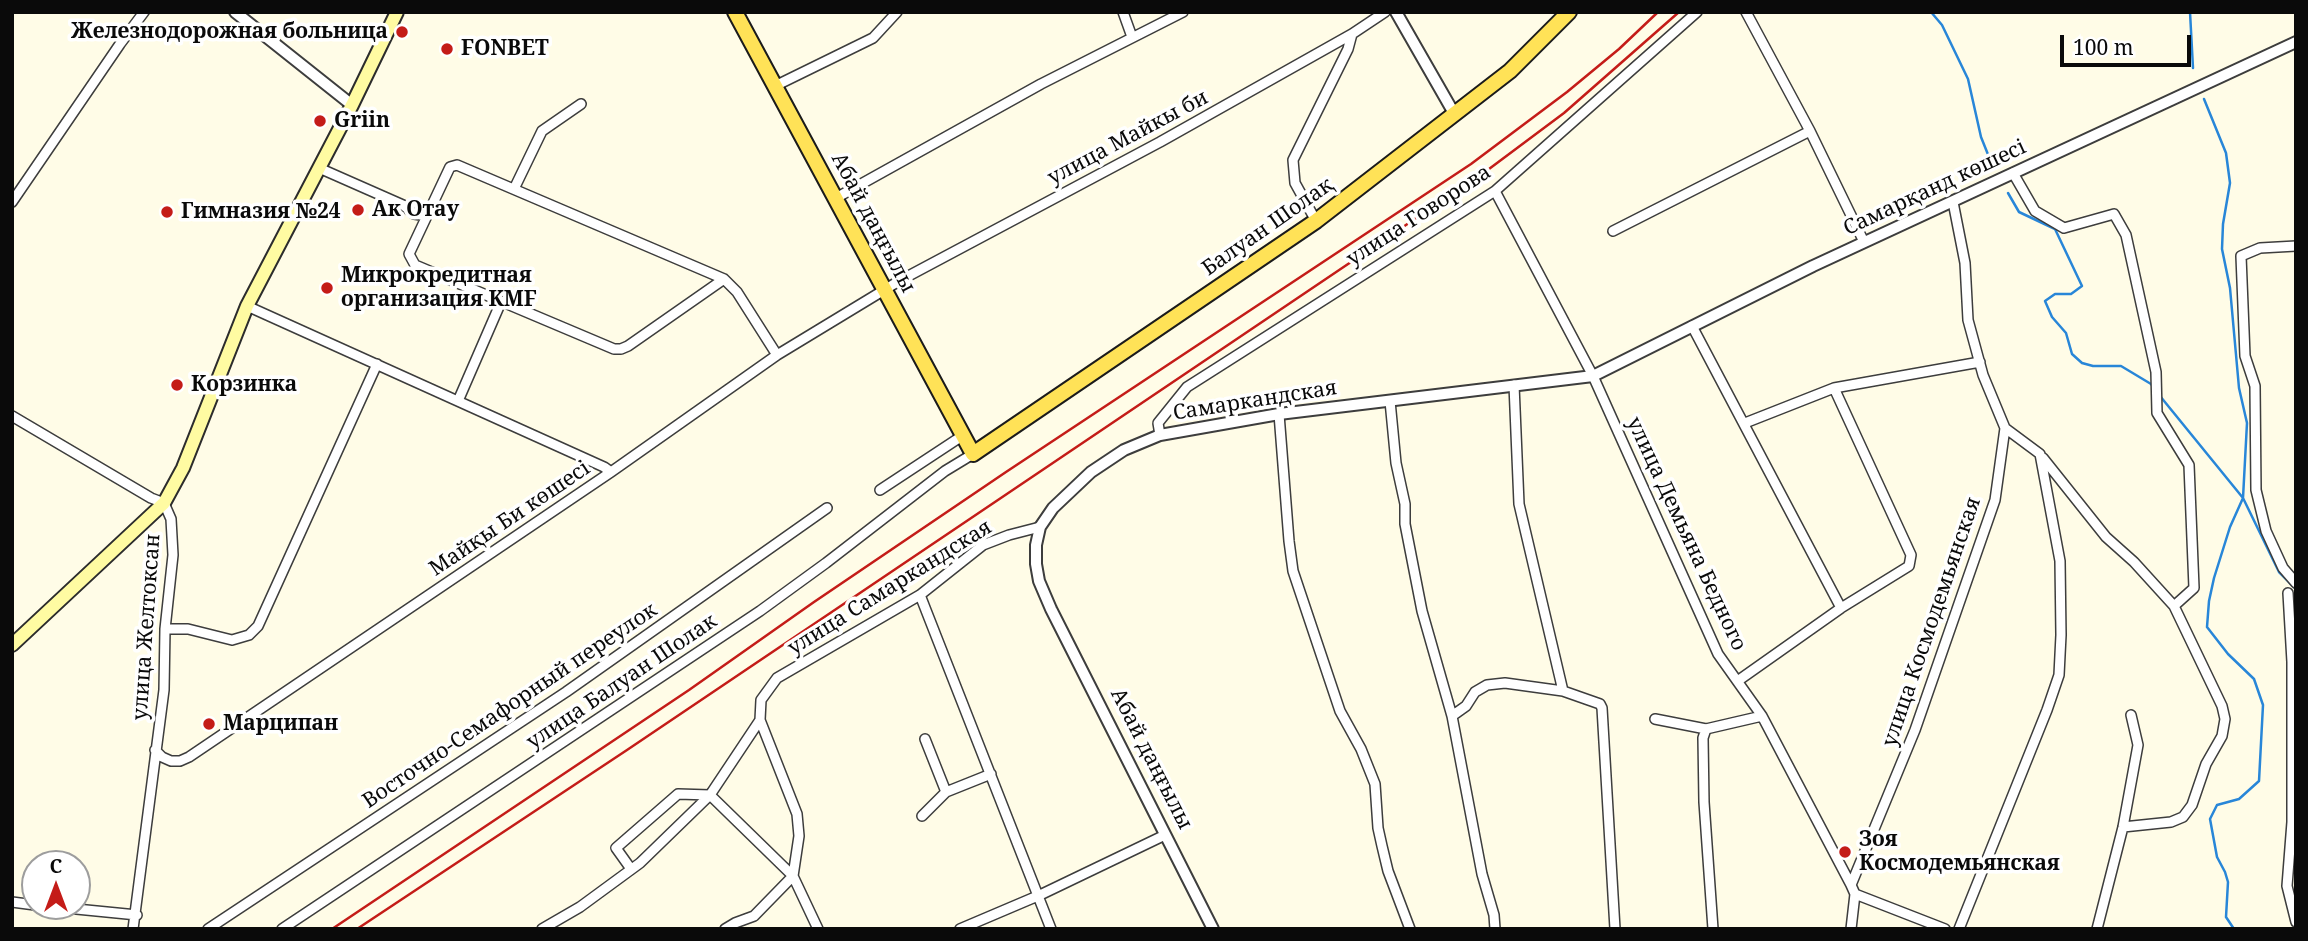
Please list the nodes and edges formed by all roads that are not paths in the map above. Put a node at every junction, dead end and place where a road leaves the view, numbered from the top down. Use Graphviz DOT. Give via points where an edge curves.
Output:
graph roads {
  1 [pos="144,12"];
  2 [pos="235,12"];
  3 [pos="397,12"];
  4 [pos="735,12"];
  5 [pos="897,12"];
  6 [pos="1123,12"];
  7 [pos="1183,12"];
  8 [pos="1385,12"];
  9 [pos="1396,12"];
  10 [pos="1569,12"];
  11 [pos="1697,12"];
  12 [pos="1746,12"];
  13 [pos="1352,34"];
  14 [pos="1132,37"];
  15 [pos="2296,42"];
  16 [pos="775,86"];
  17 [pos="581,104"];
  18 [pos="352,105"];
  19 [pos="1455,115"];
  20 [pos="1810,131"];
  21 [pos="319,167"];
  22 [pos="2012,173"];
  23 [pos="514,189"];
  24 [pos="1495,191"];
  25 [pos="836,198"];
  26 [pos="12,202"];
  27 [pos="1954,202"];
  28 [pos="426,216"];
  29 [pos="1316,221"];
  30 [pos="1613,231"];
  31 [pos="1864,242"];
  32 [pos="2296,246"];
  33 [pos="724,279"];
  34 [pos="884,289"];
  35 [pos="501,302"];
  36 [pos="247,306"];
  37 [pos="1692,326"];
  38 [pos="777,355"];
  39 [pos="1980,362"];
  40 [pos="377,364"];
  41 [pos="1593,376"];
  42 [pos="1514,384"];
  43 [pos="1833,388"];
  44 [pos="458,401"];
  45 [pos="1390,401"];
  46 [pos="1279,414"];
  47 [pos="12,416"];
  48 [pos="1745,423"];
  49 [pos="2005,428"];
  50 [pos="1160,435"];
  51 [pos="962,436"];
  52 [pos="973,454"];
  53 [pos="2040,454"];
  54 [pos="611,472"];
  55 [pos="880,489"];
  56 [pos="164,503"];
  57 [pos="827,508"];
  58 [pos="1040,527"];
  59 [pos="2296,583"];
  60 [pos="2288,593"];
  61 [pos="920,595"];
  62 [pos="2174,606"];
  63 [pos="1841,608"];
  64 [pos="165,629"];
  65 [pos="12,645"];
  66 [pos="2294,662"];
  67 [pos="1739,680"];
  68 [pos="1563,691"];
  69 [pos="2131,715"];
  70 [pos="1452,716"];
  71 [pos="1762,716"];
  72 [pos="1655,719"];
  73 [pos="760,720"];
  74 [pos="1706,729"];
  75 [pos="925,740"];
  76 [pos="155,750"];
  77 [pos="991,774"];
  78 [pos="946,792"];
  79 [pos="710,795"];
  80 [pos="922,816"];
  81 [pos="2123,827"];
  82 [pos="1166,835"];
  83 [pos="631,869"];
  84 [pos="793,876"];
  85 [pos="1853,890"];
  86 [pos="1040,895"];
  87 [pos="91,910"];
  88 [pos="136,915"];
  89 [pos="2296,922"];
  90 [pos="133,929"];
  91 [pos="208,929"];
  92 [pos="282,929"];
  93 [pos="542,929"];
  94 [pos="725,929"];
  95 [pos="818,929"];
  96 [pos="960,929"];
  97 [pos="1051,929"];
  98 [pos="1213,929"];
  99 [pos="1410,929"];
  100 [pos="1495,929"];
  101 [pos="1615,929"];
  102 [pos="1713,929"];
  103 [pos="1851,929"];
  104 [pos="1945,929"];
  105 [pos="1959,929"];
  106 [pos="2097,929"];
  1 -- 26 [label="street"];
  2 -- 18 [label="street"];
  3 -- 18 [label="main road"];
  4 -- 16 [label="main road, Абай даңғылы"];
  5 -- 16 [label="street" via="873,38"];
  6 -- 14 [label="street"];
  7 -- 14 [label="street"];
  8 -- 13 [label="street, улица Майкы би"];
  9 -- 19 [label="street"];
  10 -- 19 [label="main road, Балуан Шолақ" via="1510,71"];
  11 -- 24 [label="street, улица Говорова"];
  12 -- 20 [label="street"];
  13 -- 29 [label="street" via="1293,160 1295,183"];
  13 -- 34 [label="street, улица Майкы би"];
  14 -- 25 [label="street"];
  15 -- 22 [label="street, Самарқанд көшесі"];
  16 -- 25 [label="main road, Абай даңғылы"];
  17 -- 23 [label="street" via="542,131"];
  18 -- 21 [label="main road"];
  19 -- 29 [label="main road, Балуан Шолақ"];
  20 -- 30 [label="street"];
  20 -- 31 [label="street"];
  21 -- 28 [label="street"];
  21 -- 36 [label="main road"];
  22 -- 27 [label="street, Самарқанд көшесі"];
  22 -- 62 [label="street" via="2035,211 2064,228 2114,215 2126,235 2156,372 2157,413 2189,465 2194,588"];
  23 -- 28 [label="street" via="457,165 450,167"];
  23 -- 33 [label="street"];
  24 -- 41 [label="street, улица Демьяна Бедного"];
  24 -- 50 [label="street, улица Говорова" via="1187,387 1158,423"];
  25 -- 34 [label="main road, Абай даңғылы"];
  27 -- 31 [label="street, Самарқанд көшесі"];
  27 -- 39 [label="street, улица Космодемьянская" via="1965,263 1968,320"];
  28 -- 35 [label="street" via="409,254 412,263"];
  29 -- 52 [label="main road, Балуан Шолақ"];
  31 -- 37 [label="street, Самарқанд көшесі"];
  32 -- 59 [label="street" via="2260,248 2241,256 2245,356 2255,386 2256,490 2266,531 2283,568"];
  33 -- 35 [label="street" via="621,349"];
  33 -- 38 [label="street"];
  34 -- 38 [label="street, Майқы Би көшесі"];
  34 -- 51 [label="main road, Абай даңғылы"];
  35 -- 44 [label="street"];
  36 -- 40 [label="street"];
  36 -- 56 [label="main road" via="183,468"];
  37 -- 41 [label="street, Самарқанд көшесі"];
  37 -- 48 [label="street"];
  38 -- 54 [label="street, Майқы Би көшесі"];
  39 -- 43 [label="street"];
  39 -- 49 [label="street, улица Космодемьянская"];
  40 -- 44 [label="street"];
  40 -- 64 [label="street" via="258,626 249,635 232,640 188,629"];
  41 -- 42 [label="street, Самаркандская"];
  41 -- 67 [label="street, улица Демьяна Бедного" via="1718,654"];
  42 -- 45 [label="street, Самаркандская"];
  42 -- 68 [label="street" via="1519,504"];
  43 -- 48 [label="street"];
  43 -- 63 [label="street" via="1911,555 1909,566"];
  44 -- 54 [label="street"];
  45 -- 46 [label="street, Самаркандская"];
  45 -- 70 [label="street" via="1405,524 1422,611"];
  46 -- 50 [label="street, Самаркандская"];
  46 -- 99 [label="street" via="1293,571 1340,711 1375,784 1378,828 1388,871"];
  47 -- 56 [label="street, улица Желтоксан"];
  48 -- 63 [label="street"];
  49 -- 53 [label="street"];
  49 -- 85 [label="street, улица Космодемьянская" via="1996,500"];
  50 -- 58 [label="street, Самаркандская" via="1124,450 1091,472"];
  51 -- 52 [label="main road, Абай даңғылы"];
  51 -- 55 [label="street"];
  52 -- 92 [label="street, улица Балуан Шолак" via="760,611"];
  53 -- 62 [label="street" via="2106,537"];
  53 -- 105 [label="street" via="2060,561 2059,675"];
  54 -- 76 [label="street, Майқы Би көшесі" via="189,757 171,761"];
  56 -- 64 [label="street, улица Желтоксан" via="171,519 173,555"];
  56 -- 65 [label="main road"];
  57 -- 91 [label="street, Восточно-Семафорный переулок" via="566,692"];
  58 -- 61 [label="street, улица Самаркандская" via="983,545"];
  58 -- 82 [label="street, Абай даңғылы" via="1035,564 1039,581"];
  60 -- 66 [label="street"];
  61 -- 73 [label="street, улица Самаркандская" via="777,678 761,700"];
  61 -- 77 [label="street"];
  62 -- 81 [label="street" via="2222,706 2222,736 2183,817"];
  63 -- 67 [label="street"];
  64 -- 76 [label="street, улица Желтоксан" via="164,690"];
  66 -- 89 [label="street" via="2287,886"];
  67 -- 71 [label="street, улица Демьяна Бедного"];
  68 -- 70 [label="street" via="1524,684 1487,685"];
  68 -- 101 [label="street" via="1602,708"];
  69 -- 81 [label="street" via="2138,745"];
  70 -- 100 [label="street"];
  71 -- 74 [label="street"];
  71 -- 85 [label="street, улица Демьяна Бедного"];
  72 -- 74 [label="street"];
  73 -- 79 [label="street, улица Самаркандская"];
  73 -- 84 [label="street" via="797,814"];
  74 -- 102 [label="street" via="1704,802"];
  75 -- 78 [label="street"];
  76 -- 88 [label="street, улица Желтоксан"];
  77 -- 78 [label="street"];
  77 -- 86 [label="street"];
  78 -- 80 [label="street"];
  79 -- 83 [label="street, улица Самаркандская"];
  79 -- 83 [label="street" via="678,794 616,848"];
  79 -- 84 [label="street"];
  81 -- 106 [label="street"];
  82 -- 86 [label="street"];
  82 -- 98 [label="street, Абай даңғылы"];
  83 -- 93 [label="street, улица Самаркандская"];
  84 -- 94 [label="street" via="754,916"];
  84 -- 95 [label="street"];
  85 -- 103 [label="street"];
  85 -- 104 [label="street"];
  86 -- 96 [label="street"];
  86 -- 97 [label="street"];
  87 -- 88 [label="street"];
  88 -- 90 [label="street, улица Желтоксан"];
}
